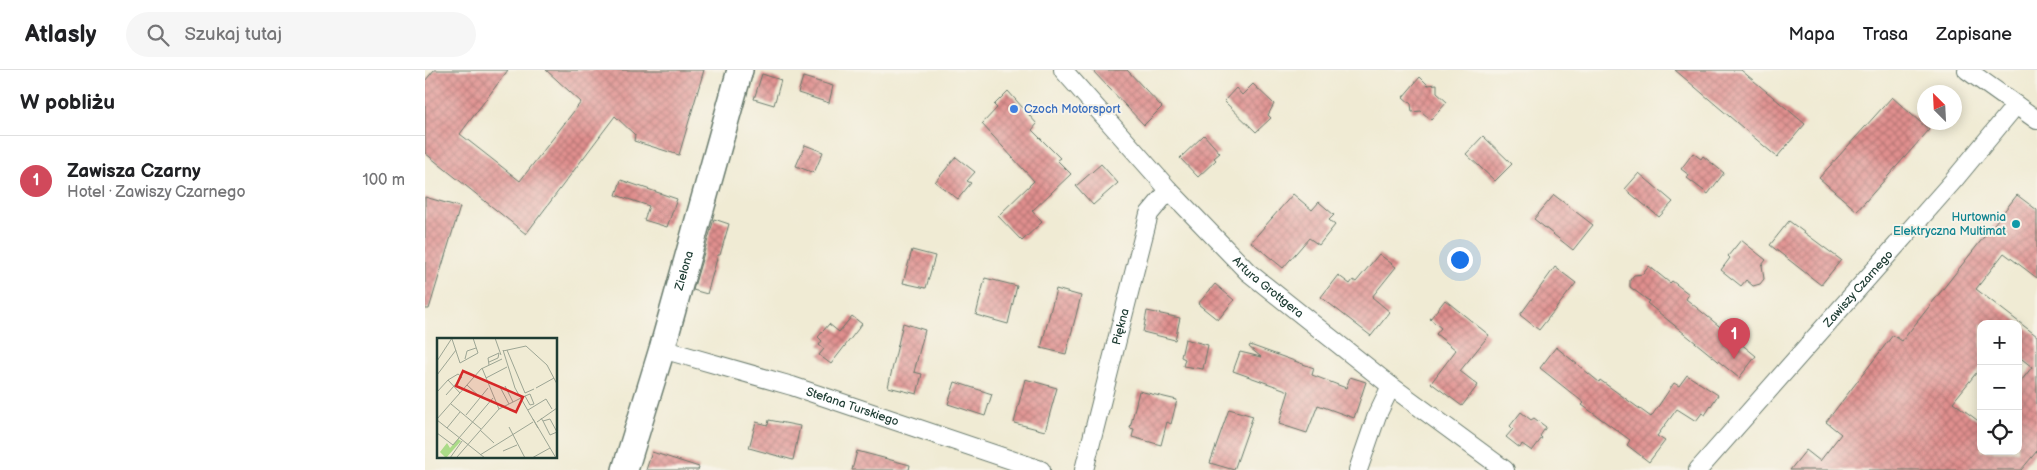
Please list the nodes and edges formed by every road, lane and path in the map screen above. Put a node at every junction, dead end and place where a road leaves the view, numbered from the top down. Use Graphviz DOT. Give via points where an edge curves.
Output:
graph roads {
  1 [pos="739,70"];
  2 [pos="1063,70"];
  3 [pos="1967,70"];
  4 [pos="2016,105"];
  5 [pos="2037,120"];
  6 [pos="1169,190"];
  7 [pos="662,349"];
  8 [pos="1391,386"];
  9 [pos="625,470"];
  10 [pos="1041,470"];
  11 [pos="1084,470"];
  12 [pos="1358,470"];
  13 [pos="1505,470"];
  14 [pos="1698,470"];
  1 -- 7 [label="street, Zielona"];
  2 -- 6 [label="street, Artura Grottgera"];
  3 -- 4 [label="street"];
  4 -- 5 [label="street"];
  4 -- 14 [label="street, Zawiszy Czarnego" via="1954,180"];
  6 -- 8 [label="street, Artura Grottgera" via="1248,272"];
  6 -- 11 [label="street, Piękna" via="1149,214"];
  7 -- 9 [label="street, Zielona"];
  7 -- 10 [label="street, Stefana Turskiego" via="792,386"];
  8 -- 12 [label="street"];
  8 -- 13 [label="street, Artura Grottgera"];
}
